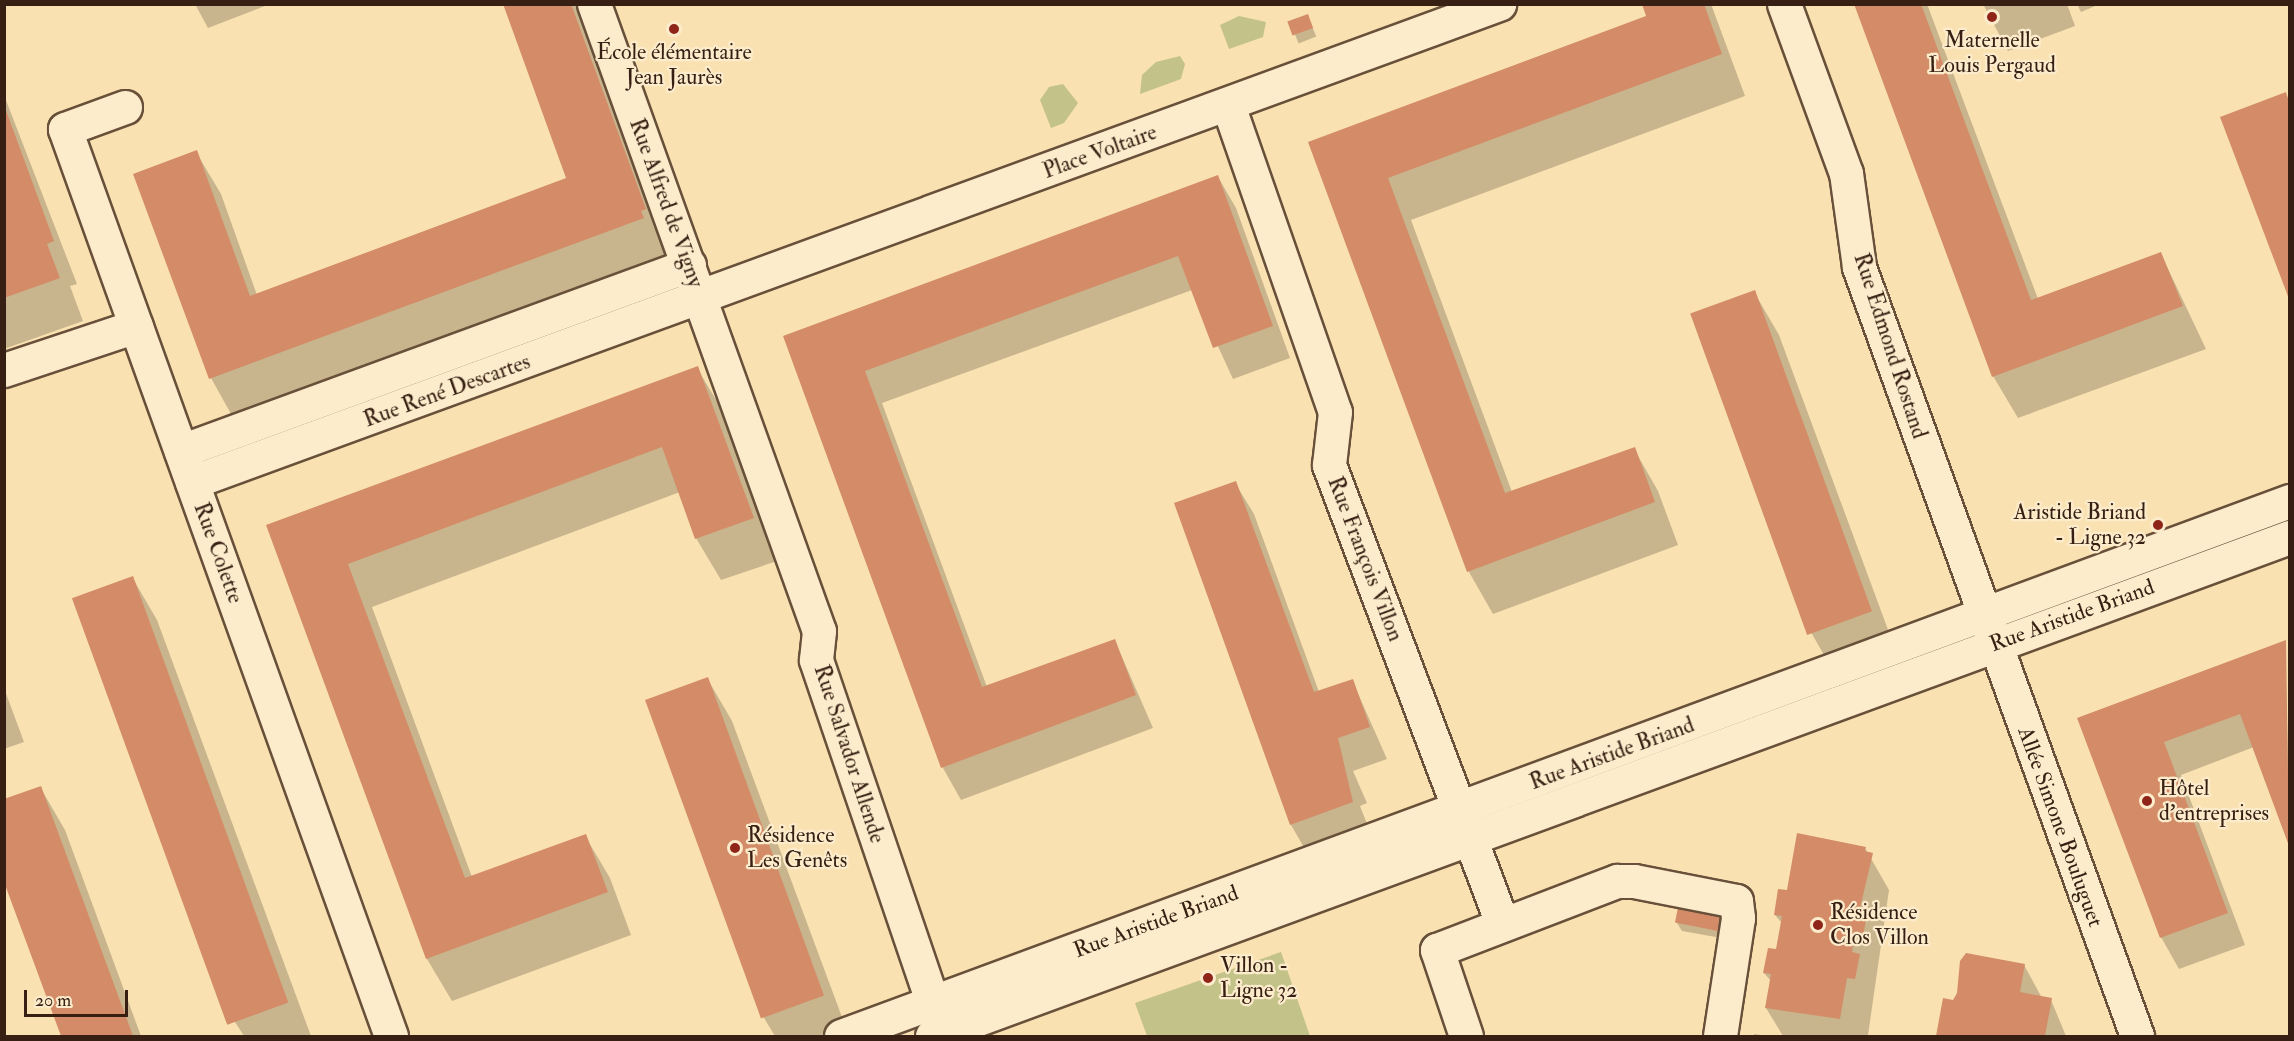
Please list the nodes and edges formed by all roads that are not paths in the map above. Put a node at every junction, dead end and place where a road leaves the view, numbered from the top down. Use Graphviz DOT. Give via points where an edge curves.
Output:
graph roads {
  1 [pos="594,4"];
  2 [pos="1499,4"];
  3 [pos="1784,4"];
  4 [pos="1228,105"];
  5 [pos="125,107"];
  6 [pos="689,266"];
  7 [pos="702,300"];
  8 [pos="136,326"];
  9 [pos="4,370"];
  10 [pos="181,451"];
  11 [pos="192,482"];
  12 [pos="2289,501"];
  13 [pos="2289,537"];
  14 [pos="1988,632"];
  15 [pos="1465,825"];
  16 [pos="1502,923"];
  17 [pos="936,1024"];
  18 [pos="391,1036"];
  19 [pos="841,1036"];
  20 [pos="1466,1036"];
  21 [pos="1720,1036"];
  22 [pos="2137,1036"];
  1 -- 6 [label="street, Rue Alfred de Vigny"];
  2 -- 4 [label="street, Place Voltaire"];
  3 -- 14 [label="street, Rue Edmond Rostand" via="1846,172 1859,267"];
  4 -- 7 [label="street, Place Voltaire"];
  4 -- 15 [label="street, Rue François Villon" via="1335,412 1329,465"];
  5 -- 8 [label="street, Rue Colette" via="65,129"];
  6 -- 7 [label="street, Rue Alfred de Vigny"];
  6 -- 10 [label="street, Rue René Descartes"];
  7 -- 11 [label="street, Rue René Descartes"];
  7 -- 17 [label="street, Rue Salvador Allende" via="819,631 816,660"];
  8 -- 9 [label="street"];
  8 -- 10 [label="street, Rue Colette"];
  10 -- 11 [label="street, Rue Colette"];
  11 -- 18 [label="street, Rue Colette"];
  12 -- 14 [label="street, Rue Aristide Briand"];
  13 -- 14 [label="street, Rue Aristide Briand"];
  14 -- 15 [label="street, Rue Aristide Briand"];
  14 -- 22 [label="street, Allée Simone Bouluguet"];
  15 -- 16 [label="street, Rue François Villon"];
  15 -- 17 [label="street, Rue Aristide Briand"];
  16 -- 20 [label="street" via="1437,950"];
  16 -- 21 [label="street" via="1617,881 1725,895 1736,901 1738,918"];
  17 -- 19 [label="street, Rue Aristide Briand"];
}
